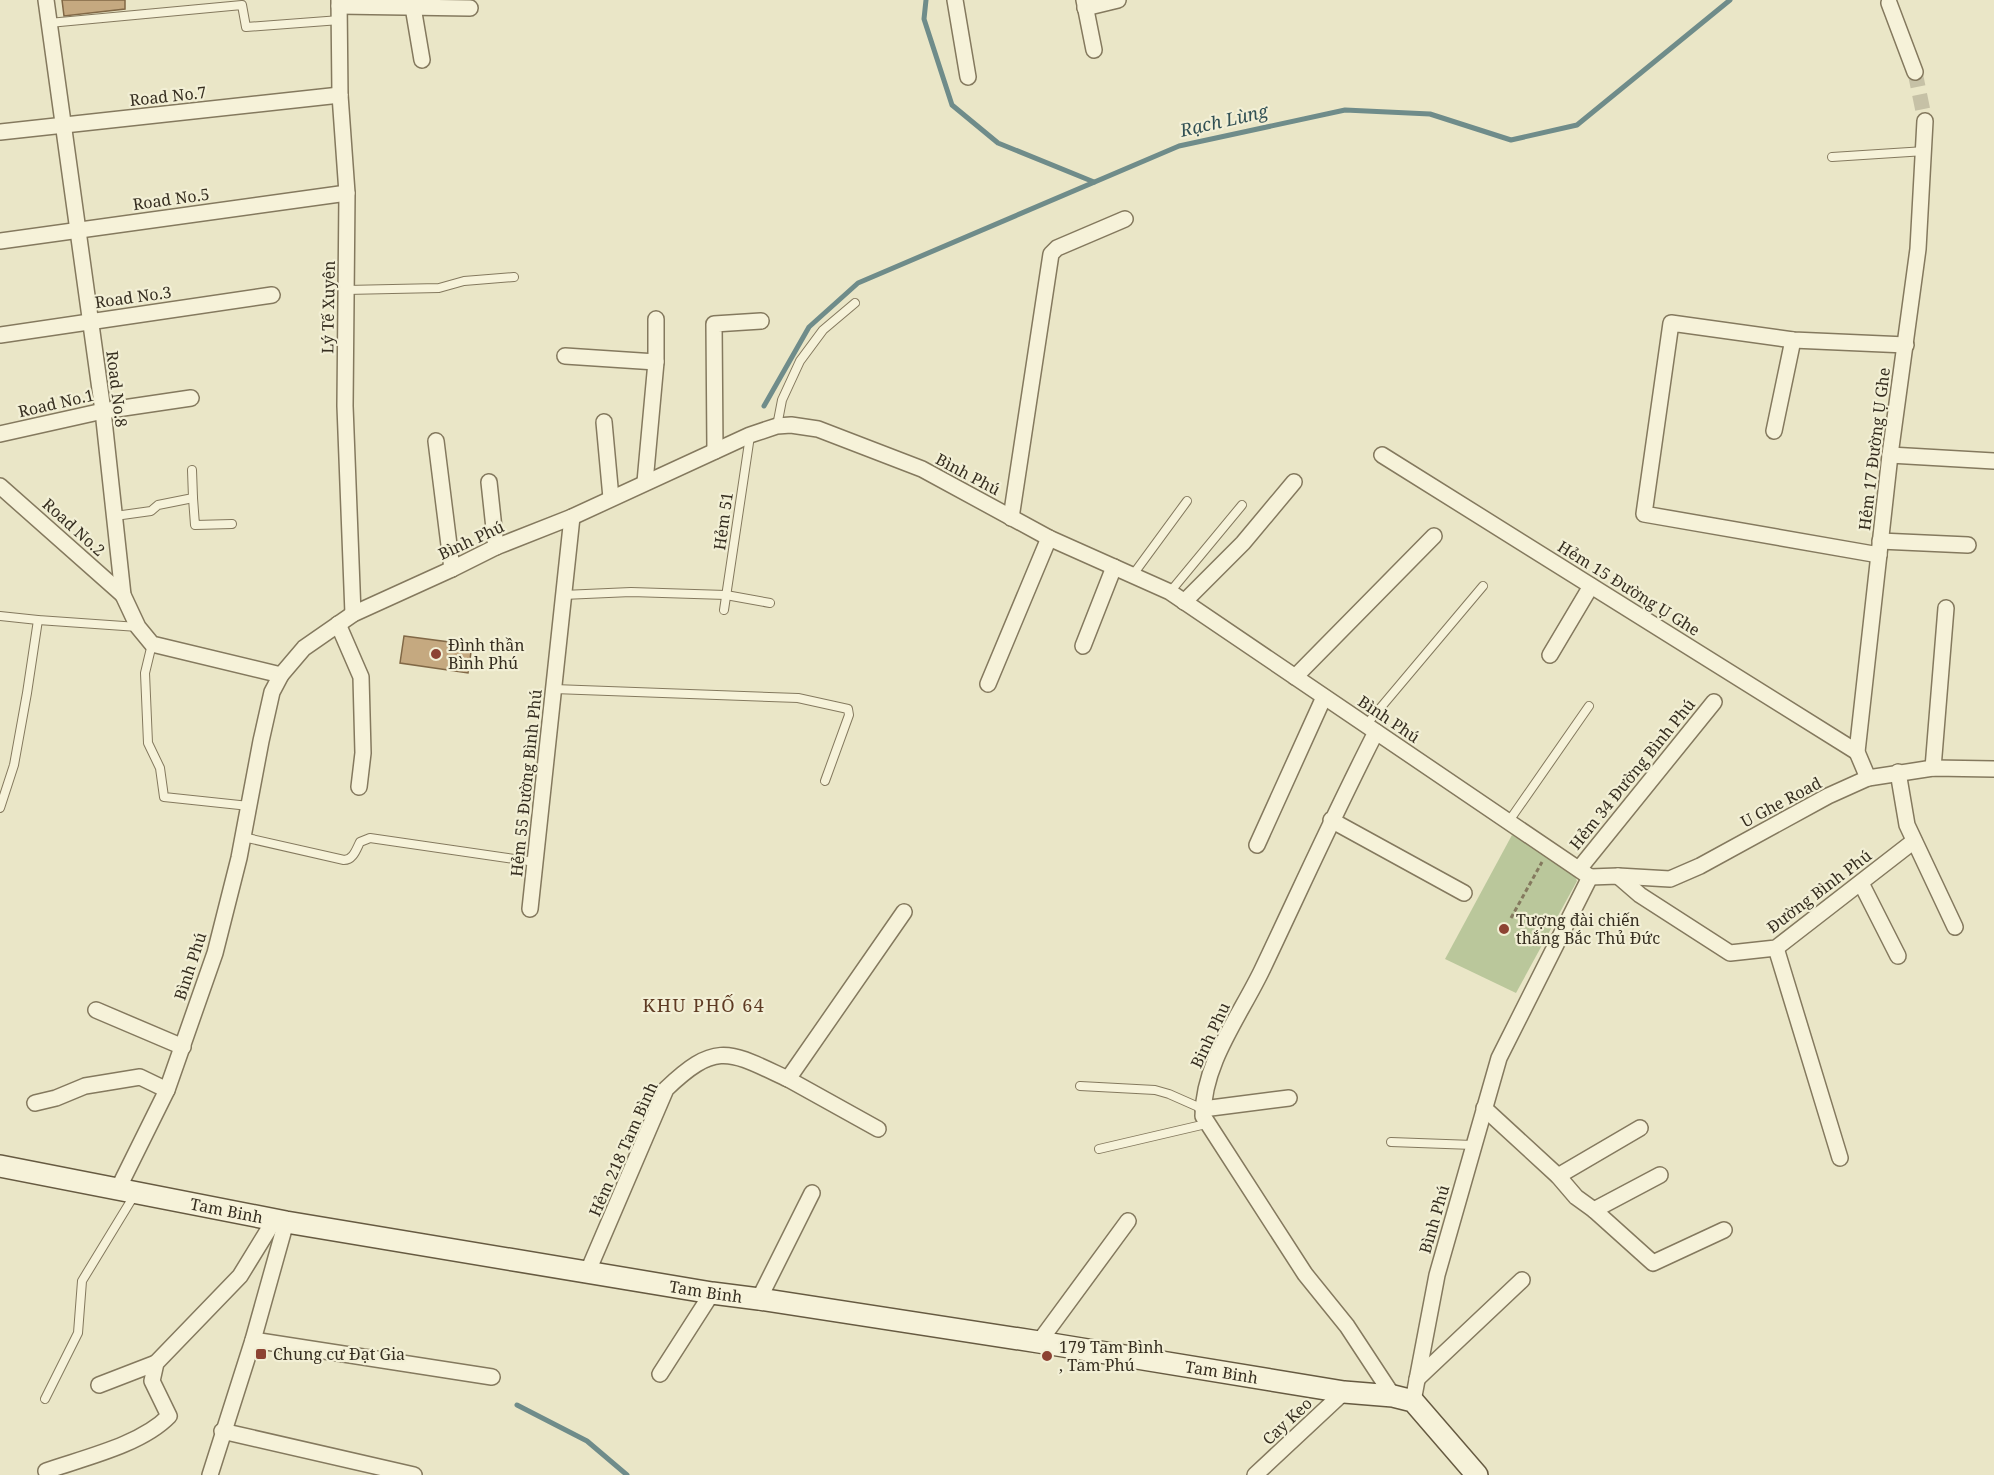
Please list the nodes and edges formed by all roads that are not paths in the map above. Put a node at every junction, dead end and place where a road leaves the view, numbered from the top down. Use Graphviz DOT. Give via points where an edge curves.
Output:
graph roads {
  1 [pos="46,0"];
  2 [pos="956,0"];
  3 [pos="1118,0"];
  4 [pos="1889,3"];
  5 [pos="1085,4"];
  6 [pos="413,7"];
  7 [pos="470,8"];
  8 [pos="339,9"];
  9 [pos="49,23"];
  10 [pos="1094,50"];
  11 [pos="422,60"];
  12 [pos="1915,72"];
  13 [pos="968,77"];
  14 [pos="340,95"];
  15 [pos="1925,121"];
  16 [pos="63,125"];
  17 [pos="0,132"];
  18 [pos="1925,151"];
  19 [pos="1832,157"];
  20 [pos="347,193"];
  21 [pos="1125,219"];
  22 [pos="78,231"];
  23 [pos="0,241"];
  24 [pos="514,277"];
  25 [pos="346,290"];
  26 [pos="272,295"];
  27 [pos="855,303"];
  28 [pos="656,319"];
  29 [pos="90,321"];
  30 [pos="761,321"];
  31 [pos="0,335"];
  32 [pos="1793,340"];
  33 [pos="1906,345"];
  34 [pos="565,356"];
  35 [pos="656,362"];
  36 [pos="191,398"];
  37 [pos="103,411"];
  38 [pos="604,422"];
  39 [pos="777,426"];
  40 [pos="1774,431"];
  41 [pos="0,434"];
  42 [pos="750,435"];
  43 [pos="436,441"];
  44 [pos="715,451"];
  45 [pos="1382,455"];
  46 [pos="1890,455"];
  47 [pos="1994,461"];
  48 [pos="192,470"];
  49 [pos="489,482"];
  50 [pos="645,482"];
  51 [pos="1293,482"];
  52 [pos="0,486"];
  53 [pos="193,498"];
  54 [pos="611,498"];
  55 [pos="1186,501"];
  56 [pos="1242,504"];
  57 [pos="115,516"];
  58 [pos="572,517"];
  59 [pos="1011,518"];
  60 [pos="232,524"];
  61 [pos="1434,536"];
  62 [pos="1049,538"];
  63 [pos="1968,545"];
  64 [pos="496,547"];
  65 [pos="1879,548"];
  66 [pos="1114,567"];
  67 [pos="452,570"];
  68 [pos="1132,576"];
  69 [pos="1483,586"];
  70 [pos="1591,586"];
  71 [pos="1170,592"];
  72 [pos="123,595"];
  73 [pos="563,595"];
  74 [pos="726,595"];
  75 [pos="1184,602"];
  76 [pos="770,603"];
  77 [pos="1946,608"];
  78 [pos="724,610"];
  79 [pos="353,614"];
  80 [pos="0,616"];
  81 [pos="38,620"];
  82 [pos="338,624"];
  83 [pos="138,627"];
  84 [pos="152,644"];
  85 [pos="1083,646"];
  86 [pos="1550,655"];
  87 [pos="281,675"];
  88 [pos="1295,677"];
  89 [pos="988,684"];
  90 [pos="554,689"];
  91 [pos="1324,697"];
  92 [pos="1714,702"];
  93 [pos="1589,706"];
  94 [pos="1371,728"];
  95 [pos="1857,752"];
  96 [pos="1933,768"];
  97 [pos="1994,769"];
  98 [pos="1898,772"];
  99 [pos="1868,778"];
  100 [pos="825,782"];
  101 [pos="359,787"];
  102 [pos="249,806"];
  103 [pos="0,808"];
  104 [pos="1331,820"];
  105 [pos="1509,821"];
  106 [pos="243,837"];
  107 [pos="1914,841"];
  108 [pos="1257,845"];
  109 [pos="535,862"];
  110 [pos="1584,873"];
  111 [pos="1618,876"];
  112 [pos="1861,883"];
  113 [pos="1464,893"];
  114 [pos="530,909"];
  115 [pos="904,912"];
  116 [pos="1955,927"];
  117 [pos="1776,948"];
  118 [pos="1898,956"];
  119 [pos="96,1010"];
  120 [pos="183,1047"];
  121 [pos="788,1079"];
  122 [pos="1080,1086"];
  123 [pos="167,1090"];
  124 [pos="1289,1098"];
  125 [pos="35,1103"];
  126 [pos="1484,1108"];
  127 [pos="1205,1117"];
  128 [pos="1640,1128"];
  129 [pos="878,1129"];
  130 [pos="1391,1142"];
  131 [pos="1473,1145"];
  132 [pos="1099,1149"];
  133 [pos="1840,1158"];
  134 [pos="0,1166"];
  135 [pos="1660,1175"];
  136 [pos="1558,1176"];
  137 [pos="127,1191"];
  138 [pos="812,1193"];
  139 [pos="1594,1210"];
  140 [pos="281,1221"];
  141 [pos="1128,1221"];
  142 [pos="1724,1230"];
  143 [pos="588,1271"];
  144 [pos="1522,1280"];
  145 [pos="712,1293"];
  146 [pos="759,1299"];
  147 [pos="253,1340"];
  148 [pos="1039,1342"];
  149 [pos="156,1363"];
  150 [pos="660,1374"];
  151 [pos="492,1377"];
  152 [pos="1417,1379"];
  153 [pos="99,1385"];
  154 [pos="1344,1392"];
  155 [pos="1403,1398"];
  156 [pos="45,1399"];
  157 [pos="222,1431"];
  158 [pos="46,1471"];
  159 [pos="210,1475"];
  160 [pos="414,1475"];
  161 [pos="1255,1475"];
  162 [pos="1477,1475"];
  1 -- 9 [label="street, Road No.8"];
  2 -- 13 [label="street"];
  3 -- 5 [label="street"];
  4 -- 12 [label="street"];
  5 -- 10 [label="street"];
  6 -- 7 [label="street"];
  6 -- 8 [label="street"];
  6 -- 11 [label="street"];
  8 -- 9 [label="lane" via="246,27 242,6"];
  8 -- 14 [label="street, Lý Tế Xuyên"];
  9 -- 16 [label="street, Road No.8"];
  14 -- 16 [label="street, Road No.7"];
  14 -- 20 [label="street, Lý Tế Xuyên"];
  15 -- 18 [label="street, Hẻm 17 Đường Ụ Ghe"];
  16 -- 17 [label="street, Road No.7"];
  16 -- 22 [label="street, Road No.8"];
  18 -- 19 [label="lane"];
  18 -- 33 [label="street, Hẻm 17 Đường Ụ Ghe"];
  20 -- 22 [label="street, Road No.5"];
  20 -- 25 [label="street, Lý Tế Xuyên"];
  21 -- 59 [label="street" via="1056,248 1051,254"];
  22 -- 23 [label="street, Road No.5"];
  22 -- 29 [label="street, Road No.8"];
  24 -- 25 [label="lane" via="464,281 439,288"];
  25 -- 79 [label="street, Lý Tế Xuyên" via="345,406"];
  26 -- 29 [label="street, Road No.3"];
  27 -- 39 [label="lane" via="824,330 800,362 782,400"];
  28 -- 35 [label="street"];
  29 -- 31 [label="street, Road No.3"];
  29 -- 37 [label="street, Road No.8"];
  30 -- 44 [label="street" via="714,324"];
  32 -- 33 [label="street"];
  32 -- 40 [label="street"];
  32 -- 65 [label="street" via="1671,323 1644,514"];
  33 -- 46 [label="street, Hẻm 17 Đường Ụ Ghe"];
  34 -- 35 [label="street"];
  35 -- 50 [label="street"];
  36 -- 37 [label="street, Road No.1"];
  37 -- 41 [label="street, Road No.1"];
  37 -- 57 [label="street, Road No.8"];
  38 -- 54 [label="street"];
  39 -- 42 [label="street, Bình Phú"];
  39 -- 59 [label="street, Bình Phú" via="818,429 839,437 922,470"];
  42 -- 44 [label="street, Bình Phú"];
  42 -- 74 [label="lane, Hẻm 51"];
  43 -- 67 [label="street"];
  44 -- 50 [label="street, Bình Phú"];
  45 -- 70 [label="street, Hẻm 15 Đường Ụ Ghe"];
  46 -- 47 [label="street"];
  46 -- 65 [label="street, Hẻm 17 Đường Ụ Ghe"];
  48 -- 53 [label="lane"];
  49 -- 64 [label="street"];
  50 -- 54 [label="street, Bình Phú"];
  51 -- 75 [label="street" via="1243,543"];
  52 -- 72 [label="street, Road No.2"];
  53 -- 57 [label="lane" via="159,505 151,511"];
  53 -- 60 [label="lane" via="195,525"];
  54 -- 58 [label="street, Bình Phú"];
  55 -- 68 [label="lane"];
  56 -- 71 [label="lane"];
  57 -- 72 [label="street, Road No.8"];
  58 -- 64 [label="street, Bình Phú"];
  58 -- 73 [label="street, Hẻm 55 Đường Bình Phú"];
  59 -- 62 [label="street, Bình Phú"];
  61 -- 88 [label="street"];
  62 -- 66 [label="street, Bình Phú"];
  62 -- 89 [label="street"];
  63 -- 65 [label="street"];
  64 -- 67 [label="street, Bình Phú"];
  65 -- 95 [label="street, Hẻm 17 Đường Ụ Ghe"];
  66 -- 68 [label="street, Bình Phú"];
  66 -- 85 [label="street"];
  67 -- 79 [label="street, Bình Phú"];
  68 -- 71 [label="street, Bình Phú"];
  69 -- 94 [label="lane"];
  70 -- 86 [label="street"];
  70 -- 95 [label="street, Hẻm 15 Đường Ụ Ghe"];
  71 -- 75 [label="street, Bình Phú"];
  72 -- 83 [label="street, Road No.8"];
  73 -- 74 [label="lane"];
  73 -- 90 [label="street, Hẻm 55 Đường Bình Phú"];
  74 -- 76 [label="lane"];
  74 -- 78 [label="lane, Hẻm 51"];
  75 -- 88 [label="street, Bình Phú"];
  77 -- 96 [label="street"];
  79 -- 82 [label="street, Bình Phú"];
  80 -- 81 [label="lane"];
  81 -- 83 [label="lane"];
  81 -- 103 [label="lane" via="14,765"];
  82 -- 87 [label="street, Bình Phú" via="304,648"];
  82 -- 101 [label="street" via="361,677 363,753"];
  83 -- 84 [label="street, Road No.8"];
  84 -- 87 [label="street"];
  84 -- 102 [label="lane" via="145,673 148,742 160,768 165,797"];
  87 -- 102 [label="street, Bình Phú" via="272,692"];
  88 -- 91 [label="street, Bình Phú"];
  90 -- 100 [label="lane" via="798,698 848,709"];
  90 -- 109 [label="street, Hẻm 55 Đường Bình Phú"];
  91 -- 94 [label="street, Bình Phú"];
  91 -- 108 [label="street"];
  92 -- 110 [label="street, Hẻm 34 Đường Bình Phú"];
  93 -- 105 [label="lane"];
  94 -- 104 [label="street, Binh Phu"];
  94 -- 105 [label="street, Bình Phú"];
  95 -- 99 [label="street, Hẻm 17 Đường Ụ Ghe"];
  96 -- 97 [label="street, U Ghe Road"];
  96 -- 98 [label="street, U Ghe Road"];
  98 -- 99 [label="street, U Ghe Road"];
  98 -- 107 [label="street" via="1907,825"];
  99 -- 111 [label="street, U Ghe Road" via="1670,879"];
  102 -- 106 [label="street, Bình Phú"];
  104 -- 113 [label="street"];
  104 -- 127 [label="street, Binh Phu" via="1211,1069"];
  105 -- 110 [label="street, Bình Phú"];
  106 -- 109 [label="lane" via="344,860 352,857 360,842 369,838"];
  106 -- 120 [label="street, Bình Phú" via="215,953"];
  107 -- 112 [label="street, Đường Bình Phú"];
  107 -- 116 [label="street"];
  109 -- 114 [label="street, Hẻm 55 Đường Bình Phú"];
  110 -- 111 [label="street, U Ghe Road"];
  110 -- 126 [label="street, Bình Phú" via="1499,1058"];
  111 -- 117 [label="street, Đường Bình Phú" via="1640,895 1730,953"];
  112 -- 117 [label="street, Đường Bình Phú"];
  112 -- 118 [label="street"];
  115 -- 121 [label="street"];
  117 -- 133 [label="street"];
  119 -- 120 [label="street"];
  120 -- 123 [label="street, Bình Phú"];
  121 -- 129 [label="street, Hẻm 218 Tam Bình"];
  121 -- 143 [label="street, Hẻm 218 Tam Bình" via="740,1056 718,1054 688,1068 666,1089"];
  122 -- 127 [label="lane" via="1155,1090 1169,1094"];
  123 -- 125 [label="street" via="140,1077 85,1086"];
  123 -- 137 [label="street, Bình Phú"];
  124 -- 127 [label="street"];
  126 -- 131 [label="street, Bình Phú"];
  126 -- 136 [label="street"];
  127 -- 132 [label="lane"];
  127 -- 155 [label="street" via="1305,1274"];
  128 -- 136 [label="street"];
  130 -- 131 [label="lane"];
  131 -- 152 [label="street, Bình Phú" via="1437,1275"];
  134 -- 137 [label="main road, Tam Binh"];
  135 -- 139 [label="street"];
  136 -- 139 [label="street"];
  137 -- 140 [label="main road, Tam Binh"];
  137 -- 156 [label="lane" via="82,1281 78,1333"];
  138 -- 146 [label="street"];
  139 -- 142 [label="street" via="1653,1263"];
  140 -- 143 [label="main road, Tam Binh"];
  140 -- 147 [label="street"];
  140 -- 149 [label="street" via="240,1276"];
  141 -- 148 [label="street"];
  143 -- 145 [label="main road, Tam Binh"];
  144 -- 152 [label="street"];
  145 -- 146 [label="main road, Tam Binh"];
  145 -- 150 [label="street"];
  146 -- 148 [label="main road, Tam Binh"];
  147 -- 151 [label="street"];
  147 -- 157 [label="street"];
  148 -- 154 [label="main road, Tam Binh"];
  149 -- 153 [label="street"];
  149 -- 158 [label="street" via="152,1381 169,1416 158,1427"];
  152 -- 155 [label="street, Bình Phú"];
  154 -- 155 [label="main road, Tam Binh"];
  154 -- 161 [label="street, Cay Keo"];
  155 -- 162 [label="main road"];
  157 -- 159 [label="street"];
  157 -- 160 [label="street"];
}
